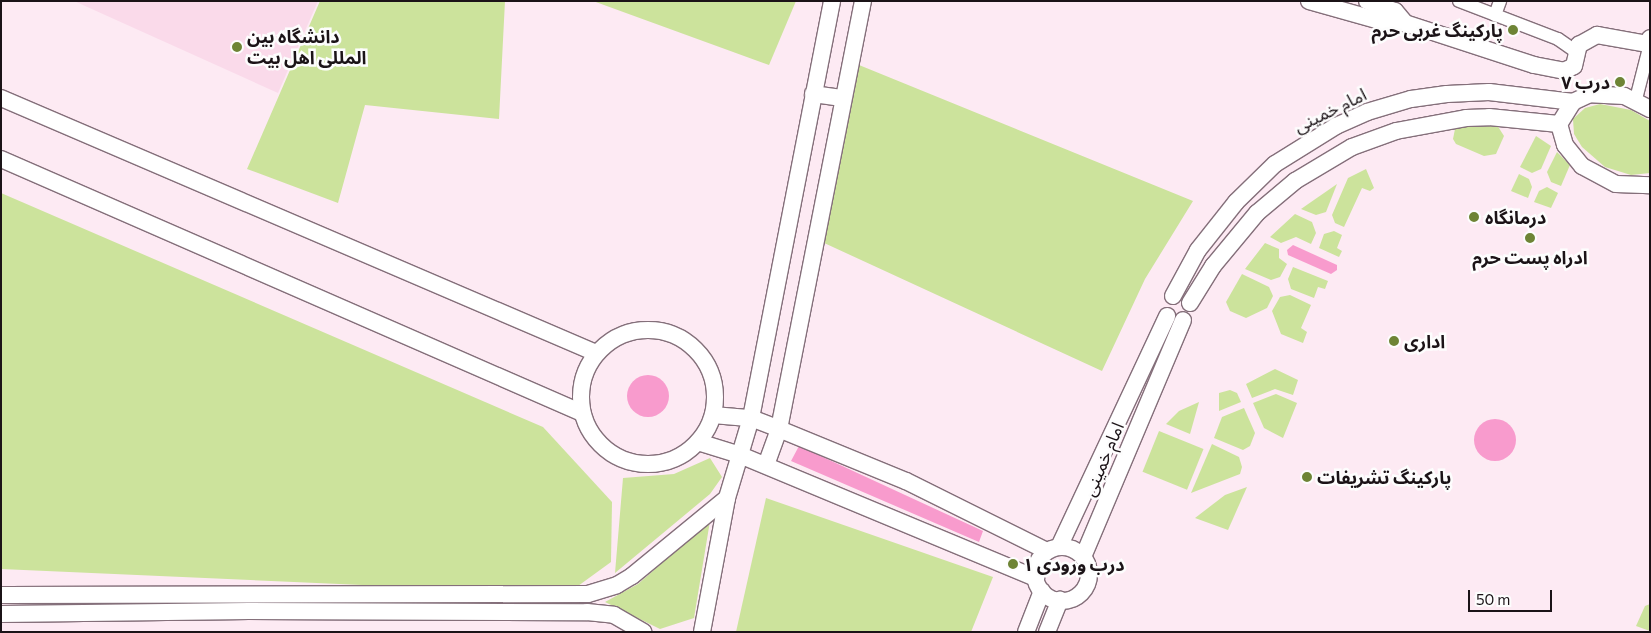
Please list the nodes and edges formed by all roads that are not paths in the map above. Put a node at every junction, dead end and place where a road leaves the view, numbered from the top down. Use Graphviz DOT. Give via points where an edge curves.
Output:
graph roads {
  1 [pos="832,1"];
  2 [pos="863,1"];
  3 [pos="1309,1"];
  4 [pos="1367,1"];
  5 [pos="1459,1"];
  6 [pos="1500,1"];
  7 [pos="1495,15"];
  8 [pos="1405,23"];
  9 [pos="1649,42"];
  10 [pos="1578,53"];
  11 [pos="813,94"];
  12 [pos="1,98"];
  13 [pos="843,98"];
  14 [pos="1636,99"];
  15 [pos="1573,102"];
  16 [pos="1650,108"];
  17 [pos="1559,124"];
  18 [pos="1,159"];
  19 [pos="1650,185"];
  20 [pos="1173,296"];
  21 [pos="1190,303"];
  22 [pos="1175,318"];
  23 [pos="596,353"];
  24 [pos="582,413"];
  25 [pos="712,415"];
  26 [pos="752,418"];
  27 [pos="779,429"];
  28 [pos="698,442"];
  29 [pos="740,455"];
  30 [pos="766,465"];
  31 [pos="727,498"];
  32 [pos="1053,549"];
  33 [pos="1083,557"];
  34 [pos="1039,585"];
  35 [pos="1,595"];
  36 [pos="1060,600"];
  37 [pos="1,614"];
  38 [pos="643,632"];
  39 [pos="702,632"];
  40 [pos="1026,632"];
  41 [pos="1047,632"];
  1 -- 11 [label="street"];
  2 -- 13 [label="street"];
  3 -- 8 [label="street" via="1391,24"];
  4 -- 8 [label="street" via="1395,11"];
  5 -- 7 [label="street"];
  6 -- 7 [label="street"];
  7 -- 10 [label="street" via="1558,39"];
  8 -- 10 [label="street" via="1534,65 1564,71 1574,66"];
  9 -- 10 [label="street" via="1597,35 1579,45"];
  9 -- 14 [label="street"];
  11 -- 13 [label="street"];
  11 -- 26 [label="street"];
  12 -- 23 [label="street"];
  13 -- 27 [label="street"];
  14 -- 15 [label="street" via="1607,93 1590,94"];
  14 -- 16 [label="street"];
  15 -- 17 [label="street"];
  15 -- 20 [label="street, امام خمینی" via="1489,92 1447,94 1411,99 1367,112 1336,126 1275,164 1236,202 1198,250"];
  17 -- 19 [label="street" via="1565,145 1582,166 1604,181"];
  17 -- 21 [label="street" via="1466,118 1396,131 1352,147 1295,181 1257,213 1213,266"];
  18 -- 24 [label="street"];
  20 -- 21 [label="street" via="1184,297"];
  20 -- 22 [label="street" via="1165,305"];
  21 -- 22 [label="street" via="1190,313"];
  22 -- 32 [label="street, امام خمینی"];
  22 -- 33 [label="street, امام خمینی"];
  23 -- 24 [label="street" via="582,381"];
  23 -- 25 [label="street" via="611,340 630,331 650,329 682,339 702,357 711,375 715,395"];
  24 -- 28 [label="street" via="590,432 604,448 622,459 642,464 663,463 682,455"];
  25 -- 26 [label="street"];
  25 -- 28 [label="street"];
  26 -- 27 [label="street"];
  26 -- 29 [label="street"];
  27 -- 30 [label="street"];
  27 -- 32 [label="street" via="906,481"];
  28 -- 29 [label="street"];
  29 -- 30 [label="street"];
  29 -- 31 [label="street"];
  30 -- 34 [label="street"];
  31 -- 35 [label="street" via="632,576 617,585 588,594"];
  31 -- 39 [label="street"];
  32 -- 33 [label="street" via="1068,547"];
  32 -- 34 [label="street" via="1038,563"];
  33 -- 36 [label="street" via="1089,573 1084,590 1077,596"];
  34 -- 36 [label="street"];
  34 -- 40 [label="street"];
  36 -- 41 [label="street"];
  37 -- 38 [label="street" via="588,612 614,615"];
}
